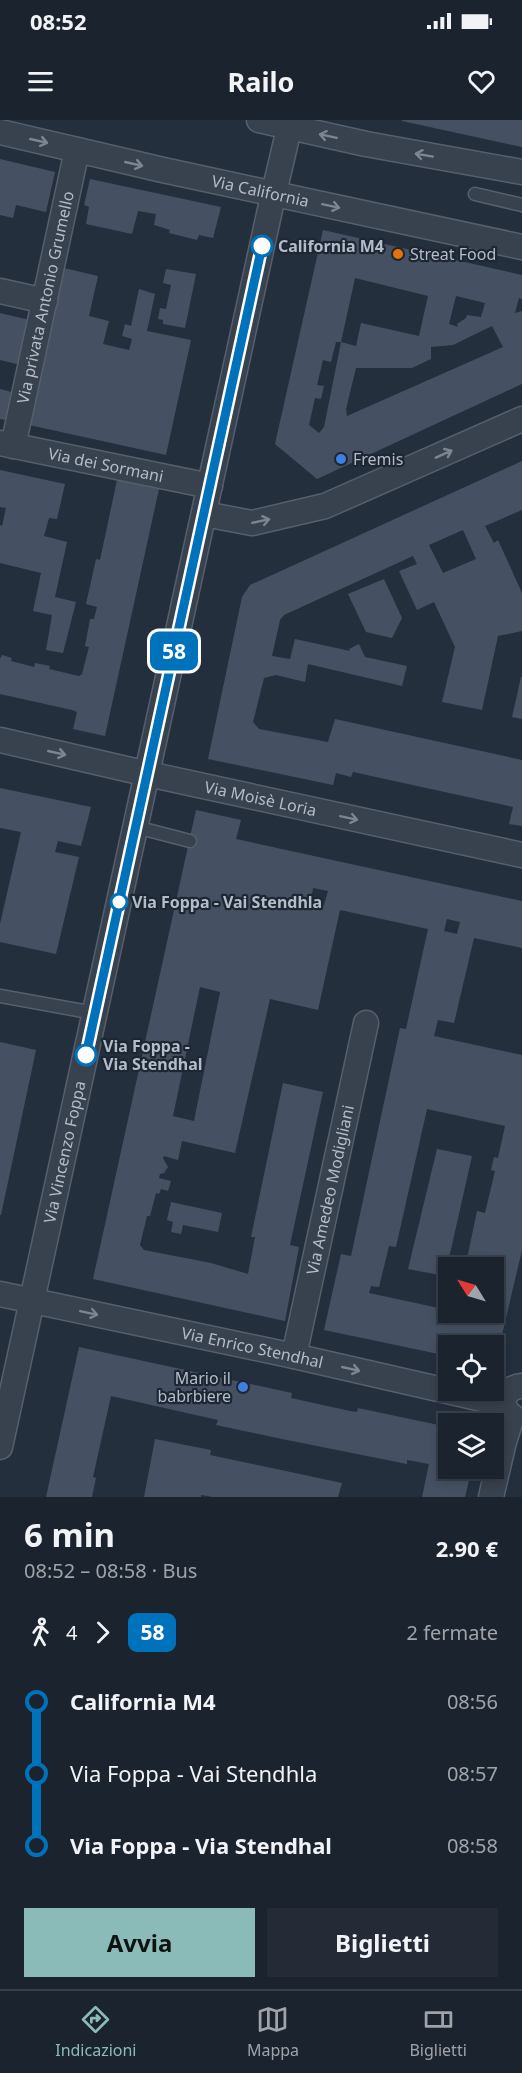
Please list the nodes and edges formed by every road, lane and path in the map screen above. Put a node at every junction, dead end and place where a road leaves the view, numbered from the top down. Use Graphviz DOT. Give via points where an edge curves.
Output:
graph roads {
  1 [pos="259,120"];
  2 [pos="290,124"];
  3 [pos="0,132"];
  4 [pos="77,150"];
  5 [pos="522,172"];
  6 [pos="273,194"];
  7 [pos="475,194"];
  8 [pos="522,205"];
  9 [pos="522,247"];
  10 [pos="0,291"];
  11 [pos="45,301"];
  12 [pos="522,419"];
  13 [pos="6,445"];
  14 [pos="210,486"];
  15 [pos="204,514"];
  16 [pos="0,740"];
  17 [pos="148,774"];
  18 [pos="136,827"];
  19 [pos="190,841"];
  20 [pos="522,855"];
  21 [pos="0,996"];
  22 [pos="94,1013"];
  23 [pos="366,1023"];
  24 [pos="0,1294"];
  25 [pos="32,1301"];
  26 [pos="294,1356"];
  27 [pos="522,1386"];
  28 [pos="513,1413"];
  29 [pos="0,1447"];
  30 [pos="491,1497"];
  1 -- 2 [label="street"];
  5 -- 2 [label="street, one-way"];
  2 -- 6 [label="street, Via Vincenzo Foppa"];
  3 -- 4 [label="street, Via California, one-way"];
  4 -- 6 [label="street, Via California, one-way"];
  4 -- 11 [label="street, Via privata Antonio Grumello"];
  6 -- 9 [label="street, Via California, one-way"];
  6 -- 14 [label="street, Via Vincenzo Foppa"];
  7 -- 8 [label="lane"];
  10 -- 11 [label="street"];
  11 -- 13 [label="street, Via privata Antonio Grumello"];
  15 -- 12 [label="street, one-way" via="252,523 325,506"];
  13 -- 14 [label="street, Via dei Sormani"];
  14 -- 15 [label="street, Via Vincenzo Foppa"];
  15 -- 17 [label="street, Via Vincenzo Foppa"];
  16 -- 17 [label="street, Via Moisè Loria, one-way"];
  17 -- 18 [label="street, Via Vincenzo Foppa"];
  17 -- 20 [label="street, Via Moisè Loria, one-way"];
  18 -- 19 [label="lane"];
  18 -- 22 [label="street, Via Vincenzo Foppa"];
  21 -- 22 [label="lane"];
  22 -- 25 [label="street, Via Vincenzo Foppa"];
  23 -- 26 [label="street, Via Amedeo Modigliani"];
  24 -- 25 [label="street, Via Enrico Stendhal"];
  25 -- 26 [label="street, Via Enrico Stendhal, one-way"];
  25 -- 29 [label="street, Via Vincenzo Foppa"];
  26 -- 28 [label="street, Via Enrico Stendhal, one-way" via="482,1399"];
  27 -- 28 [label="street" via="506,1392 503,1400"];
  28 -- 30 [label="street"];
}
